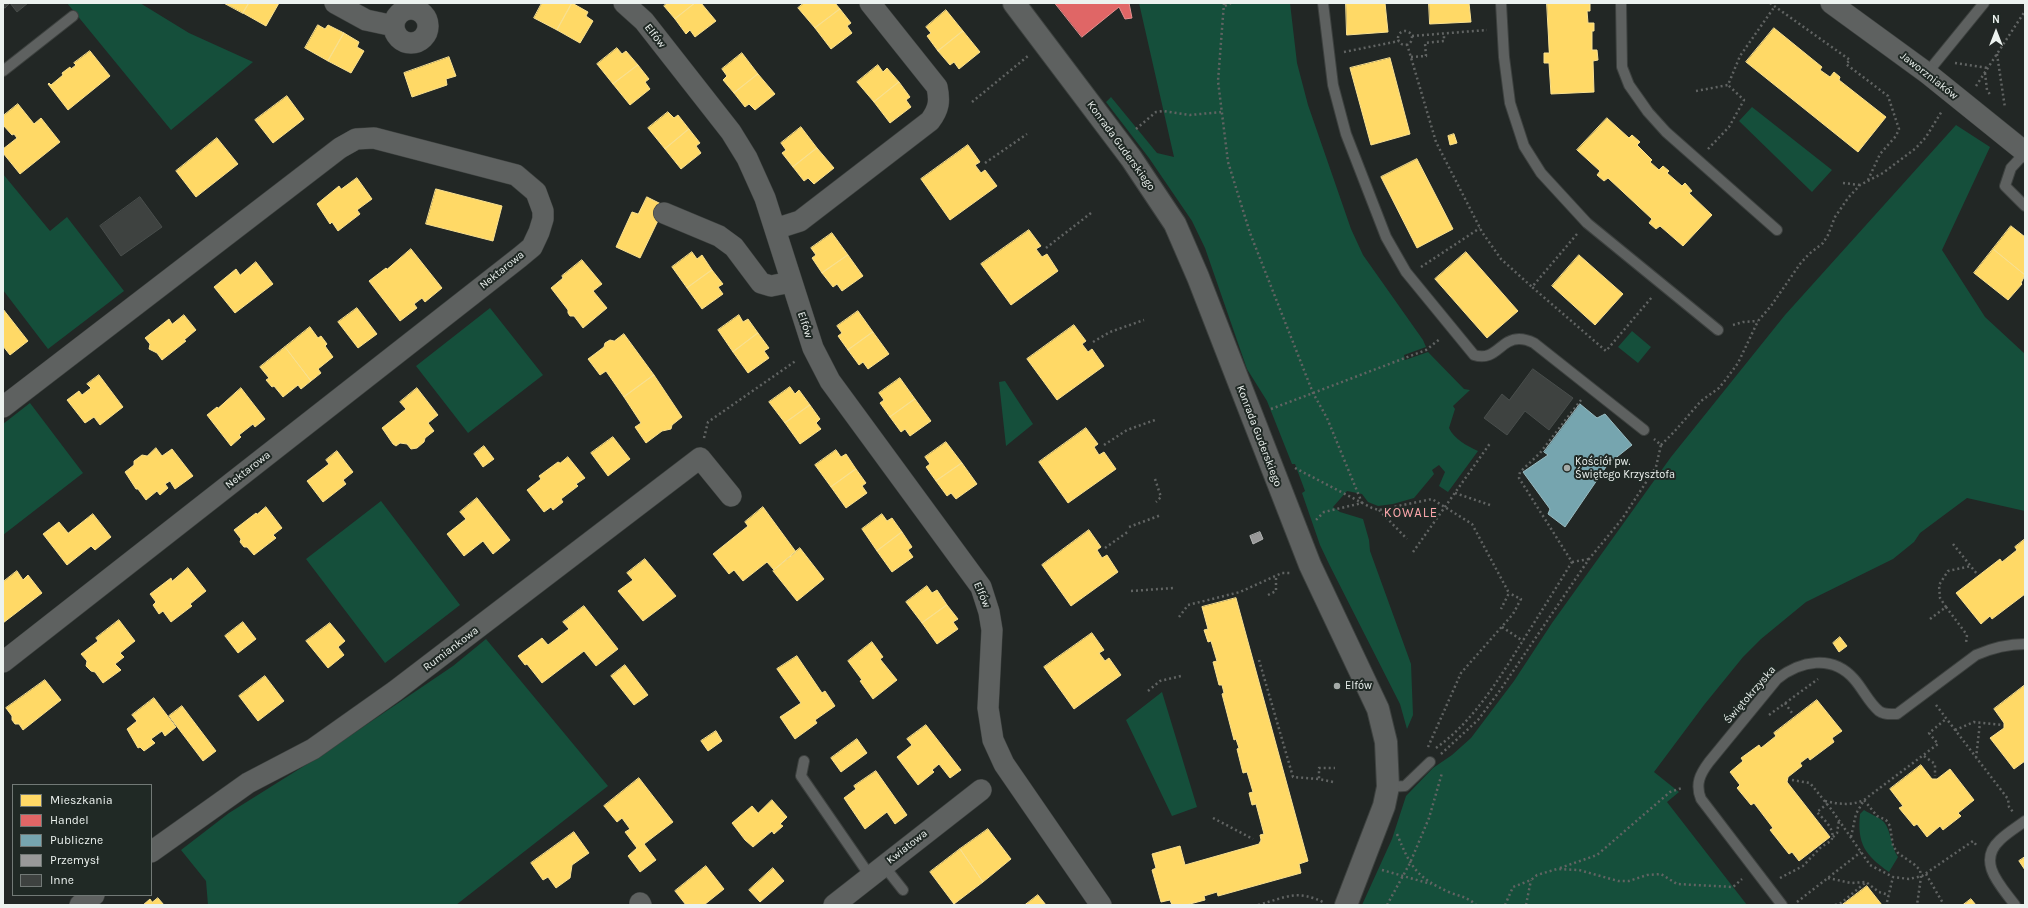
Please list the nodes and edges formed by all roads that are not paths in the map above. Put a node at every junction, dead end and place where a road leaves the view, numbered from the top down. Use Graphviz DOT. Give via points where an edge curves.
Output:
graph roads {
  1 [pos="335,3"];
  2 [pos="624,3"];
  3 [pos="870,3"];
  4 [pos="1014,3"];
  5 [pos="1323,3"];
  6 [pos="1501,3"];
  7 [pos="1621,3"];
  8 [pos="1831,3"];
  9 [pos="1984,3"];
  10 [pos="425,7"];
  11 [pos="73,16"];
  12 [pos="394,26"];
  13 [pos="3,71"];
  14 [pos="1927,73"];
  15 [pos="2025,152"];
  16 [pos="2025,206"];
  17 [pos="664,213"];
  18 [pos="775,229"];
  19 [pos="1777,230"];
  20 [pos="791,282"];
  21 [pos="1718,330"];
  22 [pos="3,407"];
  23 [pos="1644,430"];
  24 [pos="731,496"];
  25 [pos="2025,644"];
  26 [pos="3,662"];
  27 [pos="1427,759"];
  28 [pos="804,760"];
  29 [pos="1388,787"];
  30 [pos="981,790"];
  31 [pos="2024,822"];
  32 [pos="152,851"];
  33 [pos="877,871"];
  34 [pos="903,890"];
  35 [pos="93,896"];
  36 [pos="80,905"];
  37 [pos="834,905"];
  38 [pos="1101,905"];
  39 [pos="1346,905"];
  40 [pos="1782,905"];
  41 [pos="2015,905"];
  1 -- 12 [label="street" via="366,20"];
  2 -- 18 [label="street, Elfów" via="644,21 731,132 747,158 765,198"];
  3 -- 18 [label="street" via="937,87 940,99 937,112 800,221"];
  4 -- 29 [label="street, Konrada Guderskiego" via="1131,158 1181,236 1310,565 1378,709 1386,742"];
  5 -- 23 [label="lane" via="1333,86 1346,134 1386,237 1409,275 1474,355 1486,356 1513,340 1527,340 1540,347"];
  6 -- 21 [label="lane" via="1510,103 1524,146 1541,174 1587,223"];
  7 -- 19 [label="lane" via="1622,67 1629,86 1666,132"];
  8 -- 14 [label="street, Jaworzniaków"];
  9 -- 14 [label="lane"];
  10 -- 12 [label="street" via="402,12 395,20"];
  10 -- 12 [label="street" via="429,26 421,40 411,43 401,40"];
  11 -- 13 [label="lane"];
  14 -- 15 [label="street, Jaworzniaków"];
  15 -- 16 [label="lane" via="2011,168 2005,186"];
  17 -- 20 [label="street" via="719,236 734,247 761,283 771,286"];
  18 -- 20 [label="street, Elfów"];
  20 -- 38 [label="street, Elfów" via="812,348 830,381 981,587 992,630 988,708 993,740 1004,764"];
  22 -- 26 [label="street, Nektarowa" via="340,148 356,140 374,138 397,142 516,174 536,192 541,202 543,219 532,247"];
  24 -- 32 [label="street, Rumiankowa" via="700,458 395,692 313,749 248,783"];
  25 -- 40 [label="lane, Świętokrzyska" via="2006,645 1976,655 1896,714 1887,715 1879,712 1853,678 1838,667 1826,663 1815,662 1789,669 1777,679 1709,762 1700,774 1698,784 1701,799"];
  27 -- 29 [label="lane" via="1415,777 1405,786"];
  28 -- 33 [label="lane" via="801,776"];
  29 -- 39 [label="street, Konrada Guderskiego" via="1384,806"];
  30 -- 33 [label="street, Kwiatowa"];
  31 -- 41 [label="lane" via="1999,841 1989,857 1992,874"];
  33 -- 34 [label="lane"];
  33 -- 37 [label="street, Kwiatowa"];
  35 -- 36 [label="street"];
}
